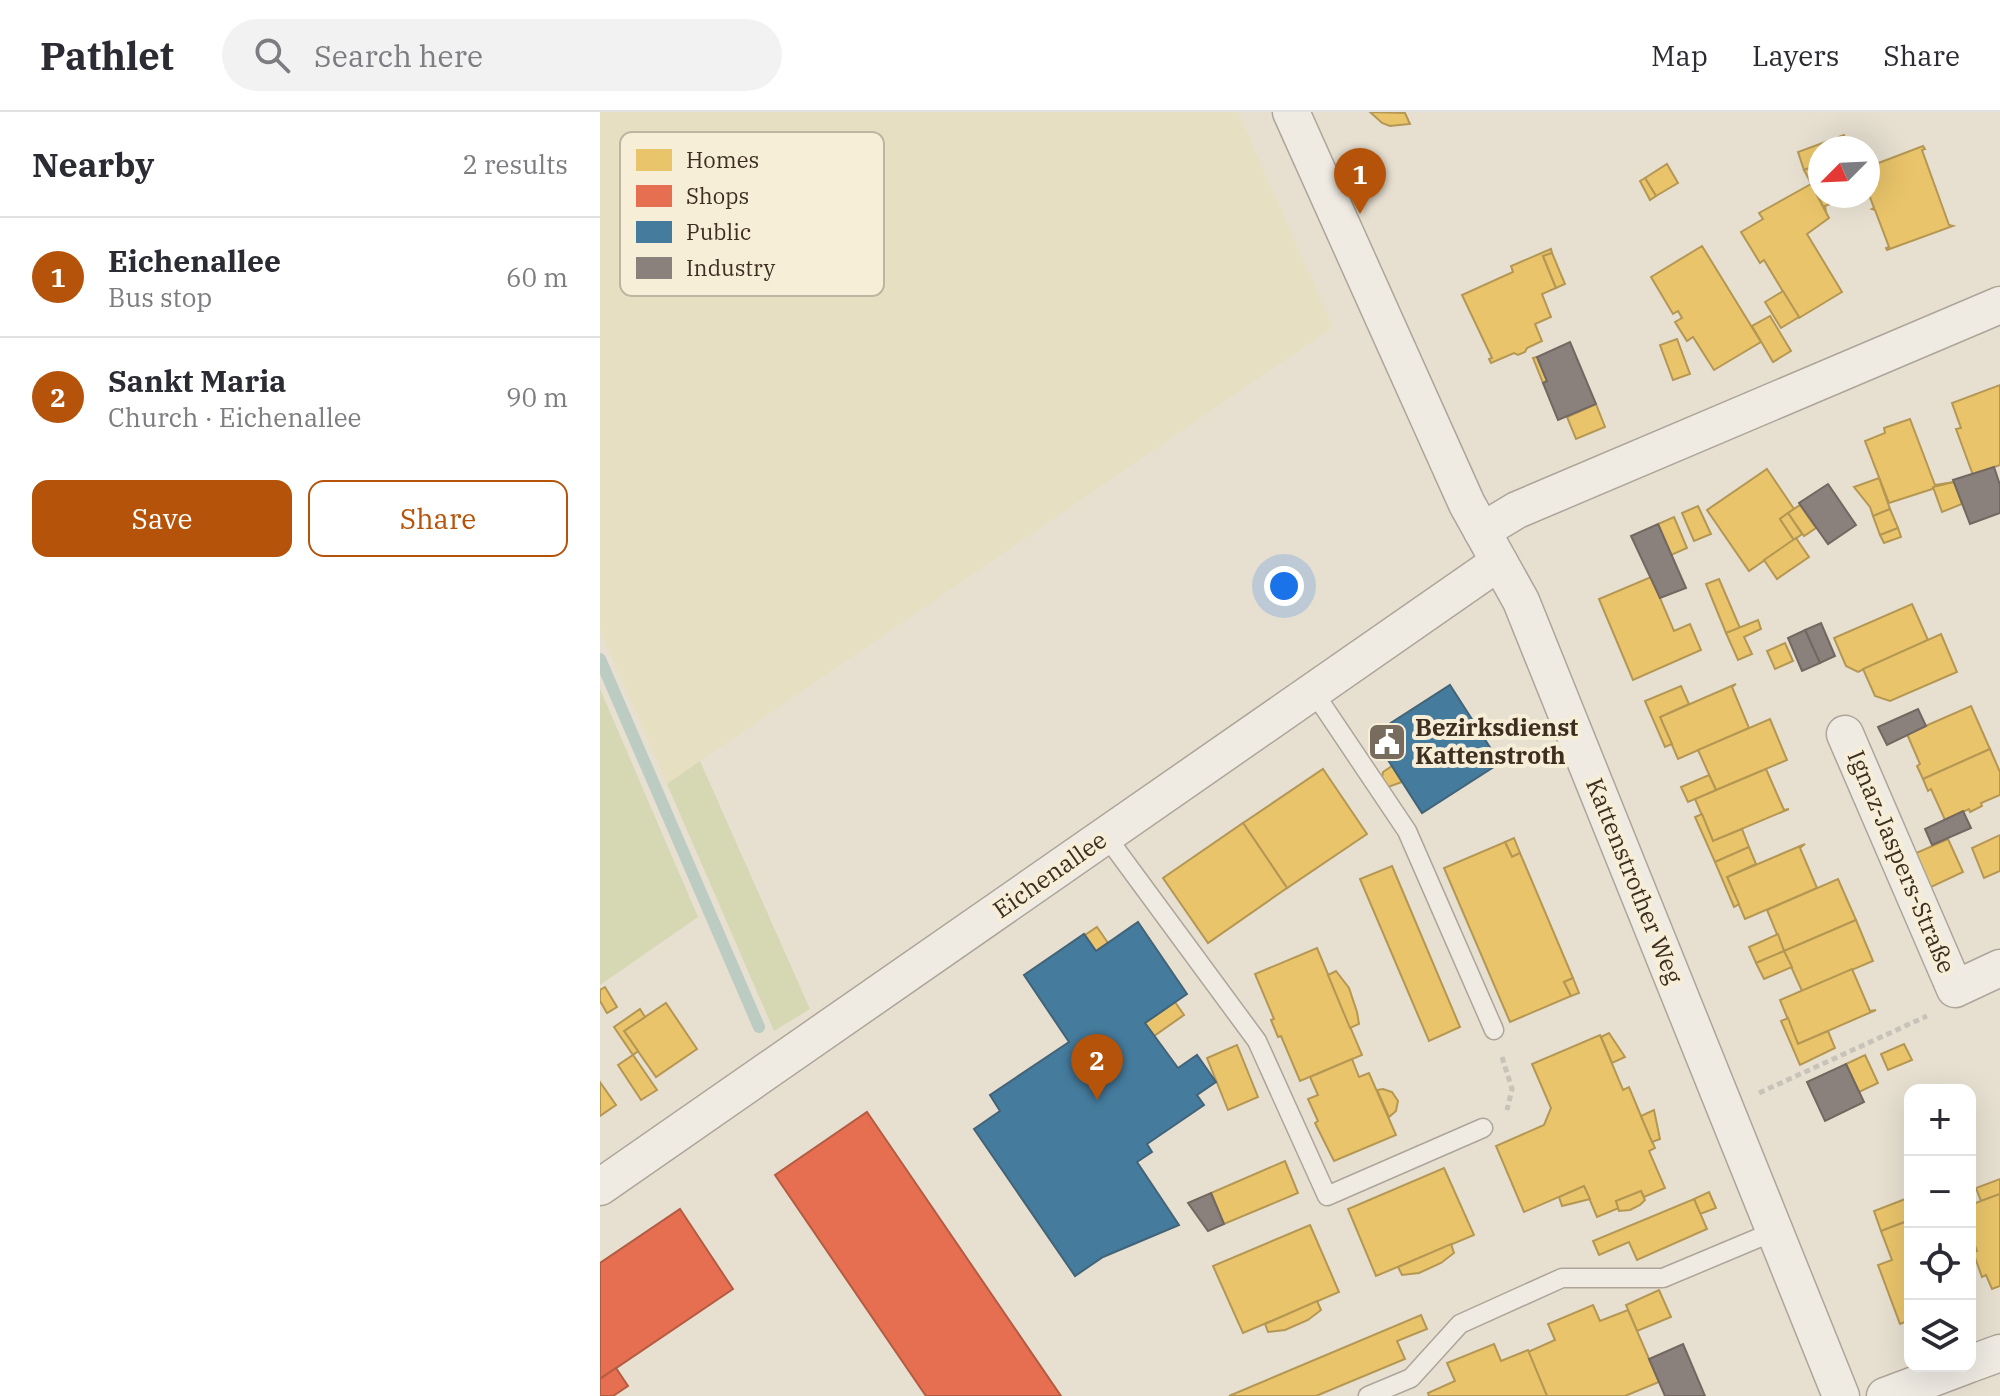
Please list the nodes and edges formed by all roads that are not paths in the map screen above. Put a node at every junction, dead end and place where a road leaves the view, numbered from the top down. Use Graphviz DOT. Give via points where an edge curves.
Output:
graph roads {
  1 [pos="1291,112"];
  2 [pos="2000,305"];
  3 [pos="1482,531"];
  4 [pos="1499,562"];
  5 [pos="1313,691"];
  6 [pos="1845,734"];
  7 [pos="1106,836"];
  8 [pos="2000,968"];
  9 [pos="1494,1030"];
  10 [pos="1483,1128"];
  11 [pos="600,1187"];
  12 [pos="1775,1231"];
  13 [pos="2000,1353"];
  14 [pos="1976,1362"];
  15 [pos="1949,1372"];
  16 [pos="1368,1396"];
  17 [pos="1841,1396"];
  18 [pos="1885,1396"];
  1 -- 3 [label="street, Kattenstrother Weg"];
  2 -- 3 [label="street" via="1532,504"];
  3 -- 4 [label="street, Kattenstrother Weg"];
  4 -- 5 [label="street, Eichenallee"];
  4 -- 12 [label="street, Kattenstrother Weg" via="1521,601"];
  5 -- 7 [label="street, Eichenallee"];
  5 -- 9 [label="lane" via="1407,831"];
  6 -- 8 [label="street, Ignaz-Jaspers-Straße" via="1955,989"];
  7 -- 10 [label="lane" via="1257,1041 1327,1196"];
  7 -- 11 [label="street, Eichenallee"];
  12 -- 16 [label="lane" via="1663,1278 1562,1278 1460,1324 1411,1378"];
  12 -- 17 [label="street, Kattenstrother Weg"];
  13 -- 14 [label="street"];
  15 -- 18 [label="street"];
}
